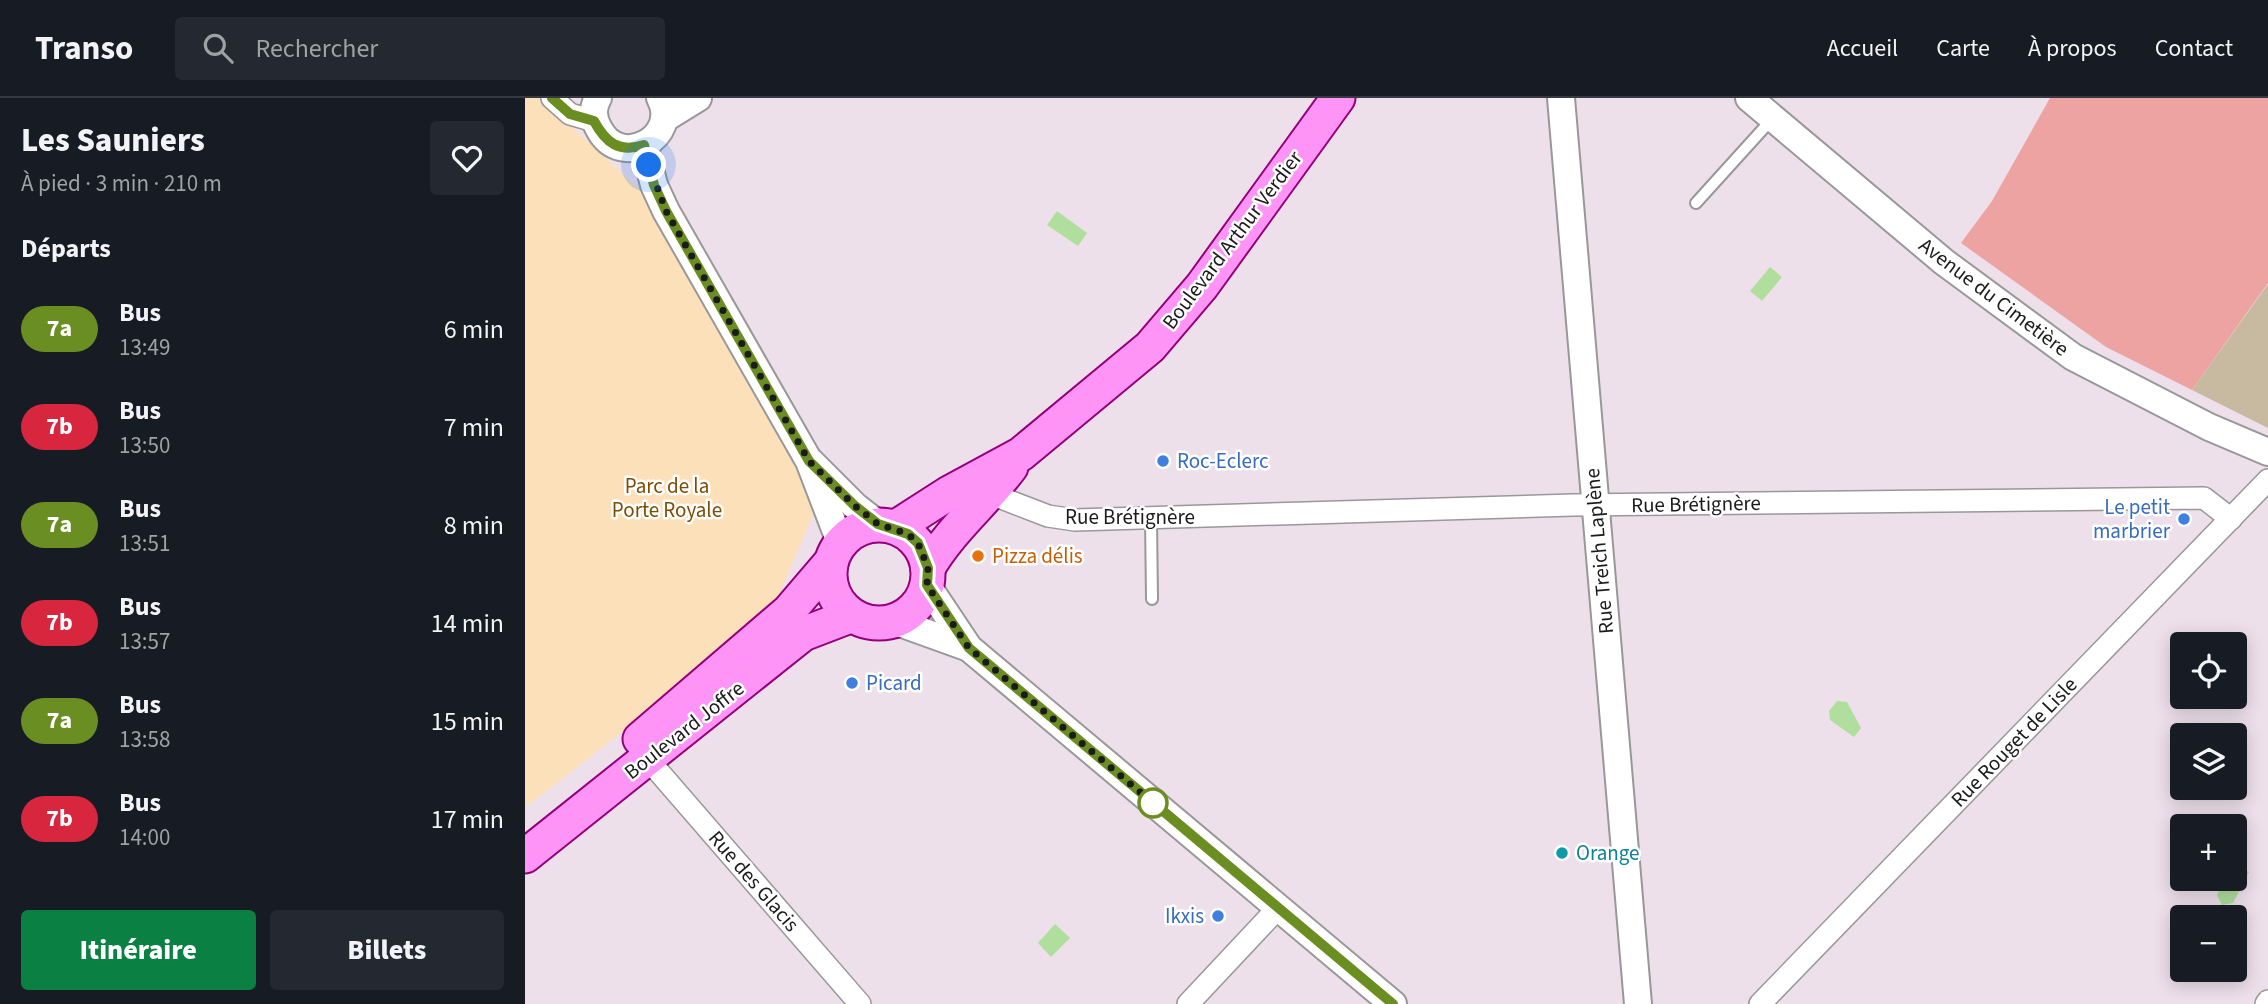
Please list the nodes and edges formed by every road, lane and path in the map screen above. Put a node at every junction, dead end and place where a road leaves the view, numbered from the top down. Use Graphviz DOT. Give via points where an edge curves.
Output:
graph roads {
  1 [pos="552,98"];
  2 [pos="698,98"];
  3 [pos="1338,98"];
  4 [pos="1561,98"];
  5 [pos="1749,98"];
  6 [pos="662,108"];
  7 [pos="596,110"];
  8 [pos="1773,118"];
  9 [pos="644,145"];
  10 [pos="1696,203"];
  11 [pos="2268,452"];
  12 [pos="1021,454"];
  13 [pos="809,461"];
  14 [pos="2268,480"];
  15 [pos="991,494"];
  16 [pos="1595,505"];
  17 [pos="1151,519"];
  18 [pos="2231,519"];
  19 [pos="887,526"];
  20 [pos="835,552"];
  21 [pos="928,576"];
  22 [pos="1151,600"];
  23 [pos="850,616"];
  24 [pos="894,621"];
  25 [pos="969,648"];
  26 [pos="641,751"];
  27 [pos="525,830"];
  28 [pos="525,856"];
  29 [pos="1278,908"];
  30 [pos="860,1004"];
  31 [pos="1188,1004"];
  32 [pos="1393,1004"];
  33 [pos="1638,1004"];
  34 [pos="1760,1004"];
  1 -- 7 [label="street" via="570,114"];
  2 -- 6 [label="street"];
  3 -- 12 [label="main road, Boulevard Arthur Verdier" via="1202,286 1150,347"];
  4 -- 16 [label="street, Rue Treich Laplène"];
  5 -- 8 [label="street, Avenue du Cimetière"];
  6 -- 9 [label="street" via="658,133"];
  7 -- 9 [label="street" via="604,139 623,148"];
  8 -- 10 [label="lane"];
  8 -- 11 [label="street, Avenue du Cimetière" via="1944,262 2074,358"];
  9 -- 13 [label="street" via="666,211"];
  12 -- 15 [label="main road, Boulevard Arthur Verdier"];
  12 -- 19 [label="main road, Boulevard Arthur Verdier"];
  13 -- 19 [label="street" via="855,506"];
  13 -- 20 [label="street"];
  14 -- 18 [label="street, Rue Rouget de Lisle"];
  15 -- 17 [label="street, Rue Brétignère" via="1048,516"];
  15 -- 21 [label="main road, Boulevard Arthur Verdier" via="957,525"];
  16 -- 17 [label="street, Rue Brétignère"];
  16 -- 18 [label="street, Rue Brétignère" via="2204,498"];
  16 -- 33 [label="street, Rue Treich Laplène"];
  17 -- 22 [label="lane"];
  18 -- 34 [label="street, Rue Rouget de Lisle"];
  19 -- 20 [label="main road" via="864,526"];
  19 -- 21 [label="main road" via="918,543"];
  20 -- 23 [label="main road" via="833,592"];
  20 -- 26 [label="main road, Boulevard Joffre" via="789,611"];
  21 -- 24 [label="main road" via="921,601"];
  21 -- 25 [label="street"];
  23 -- 24 [label="main road" via="861,622"];
  23 -- 26 [label="main road, Boulevard Joffre" via="803,634"];
  24 -- 25 [label="street"];
  25 -- 29 [label="street"];
  26 -- 27 [label="main road, Boulevard Joffre"];
  26 -- 28 [label="main road, Boulevard Joffre"];
  26 -- 30 [label="street, Rue des Glacis"];
  29 -- 31 [label="street"];
  29 -- 32 [label="street"];
}
